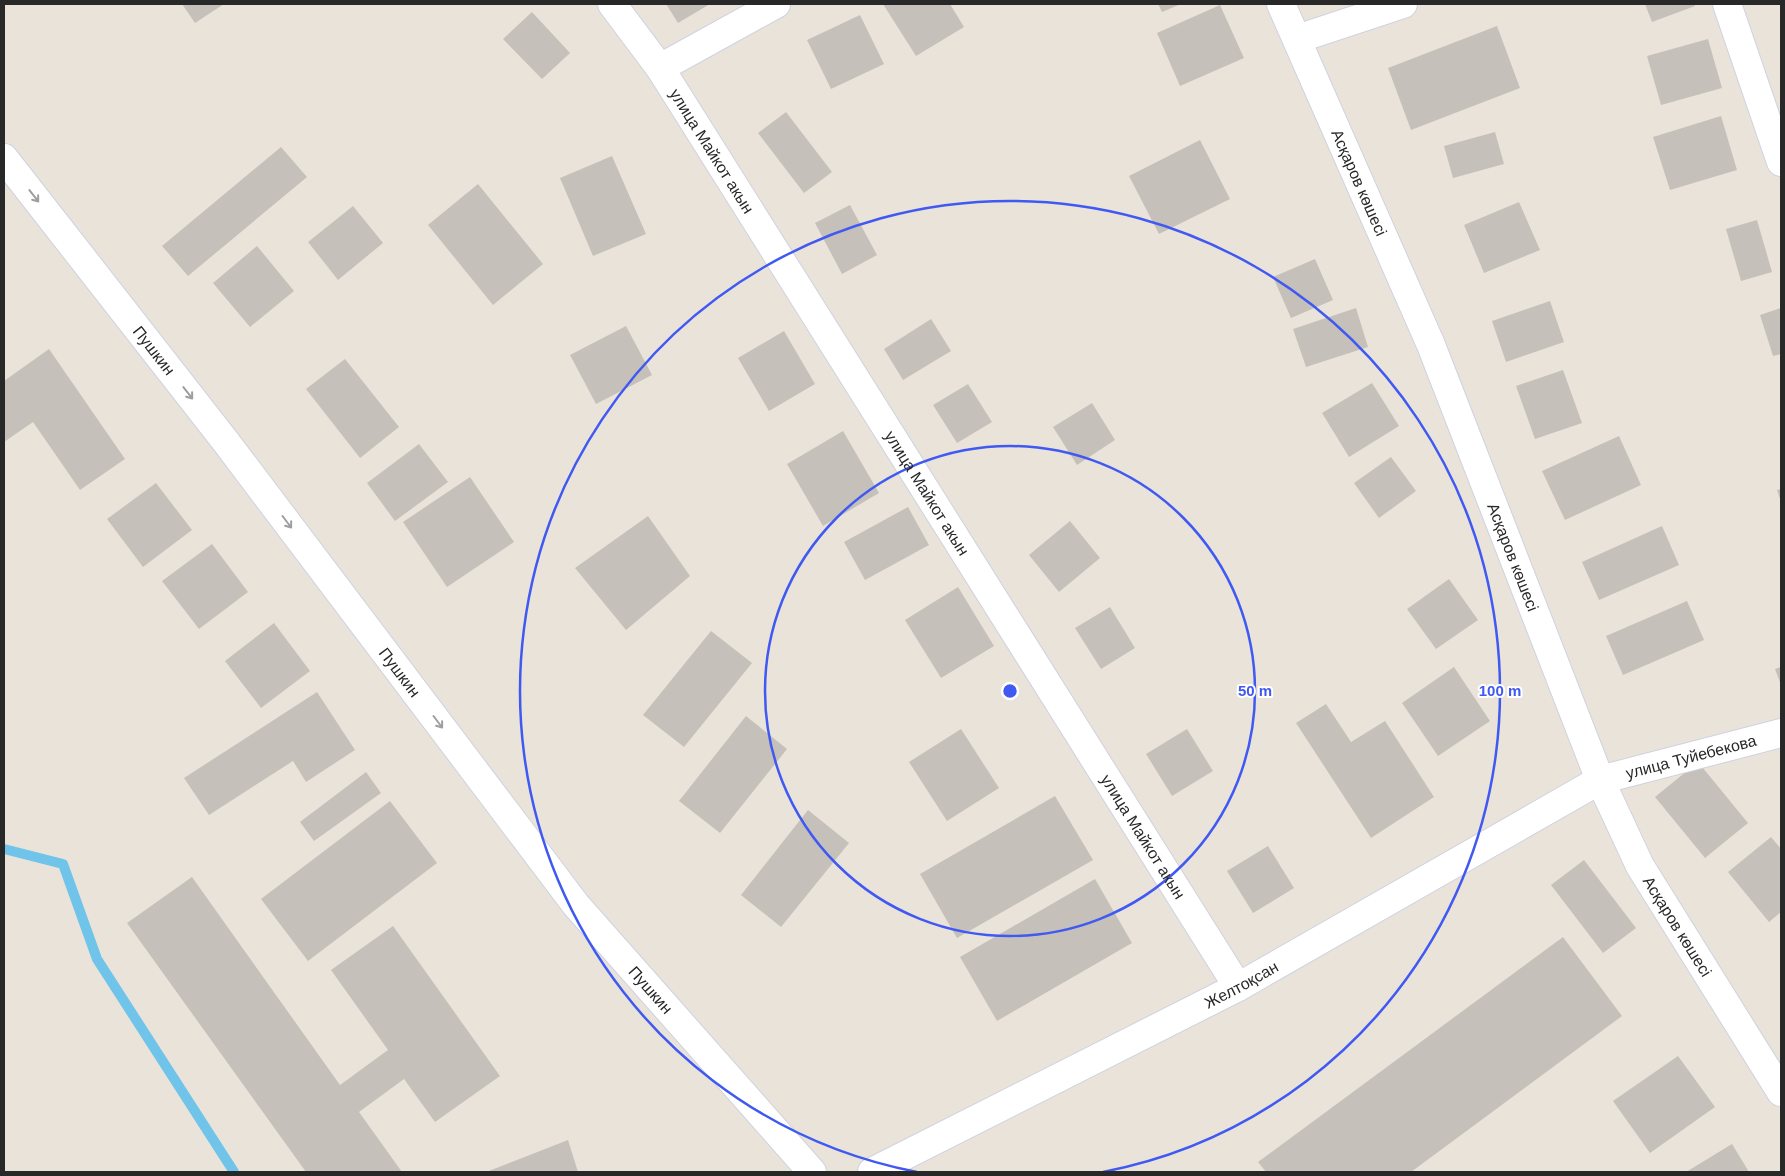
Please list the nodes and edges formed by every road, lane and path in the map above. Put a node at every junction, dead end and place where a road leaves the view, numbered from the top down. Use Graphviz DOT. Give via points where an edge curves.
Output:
graph roads {
  1 [pos="612,4"];
  2 [pos="776,4"];
  3 [pos="1282,4"];
  4 [pos="1403,4"];
  5 [pos="1728,4"];
  6 [pos="1297,39"];
  7 [pos="660,68"];
  8 [pos="4,158"];
  9 [pos="1781,162"];
  10 [pos="1781,733"];
  11 [pos="1600,780"];
  12 [pos="1238,987"];
  13 [pos="1781,1092"];
  14 [pos="812,1172"];
  15 [pos="872,1172"];
  1 -- 7 [label="street, улица Майкот акын"];
  2 -- 7 [label="street"];
  3 -- 6 [label="street, Асқаров көшесі"];
  4 -- 6 [label="street"];
  5 -- 9 [label="street"];
  6 -- 11 [label="street, Асқаров көшесі" via="1431,345"];
  7 -- 12 [label="street, улица Майкот акын"];
  8 -- 14 [label="street, Пушкин, one-way" via="226,442 576,904"];
  10 -- 11 [label="street, улица Туйебекова"];
  11 -- 12 [label="street, Желтоқсан"];
  11 -- 13 [label="street, Асқаров көшесі" via="1640,866"];
  12 -- 15 [label="street, Желтоқсан"];
}
